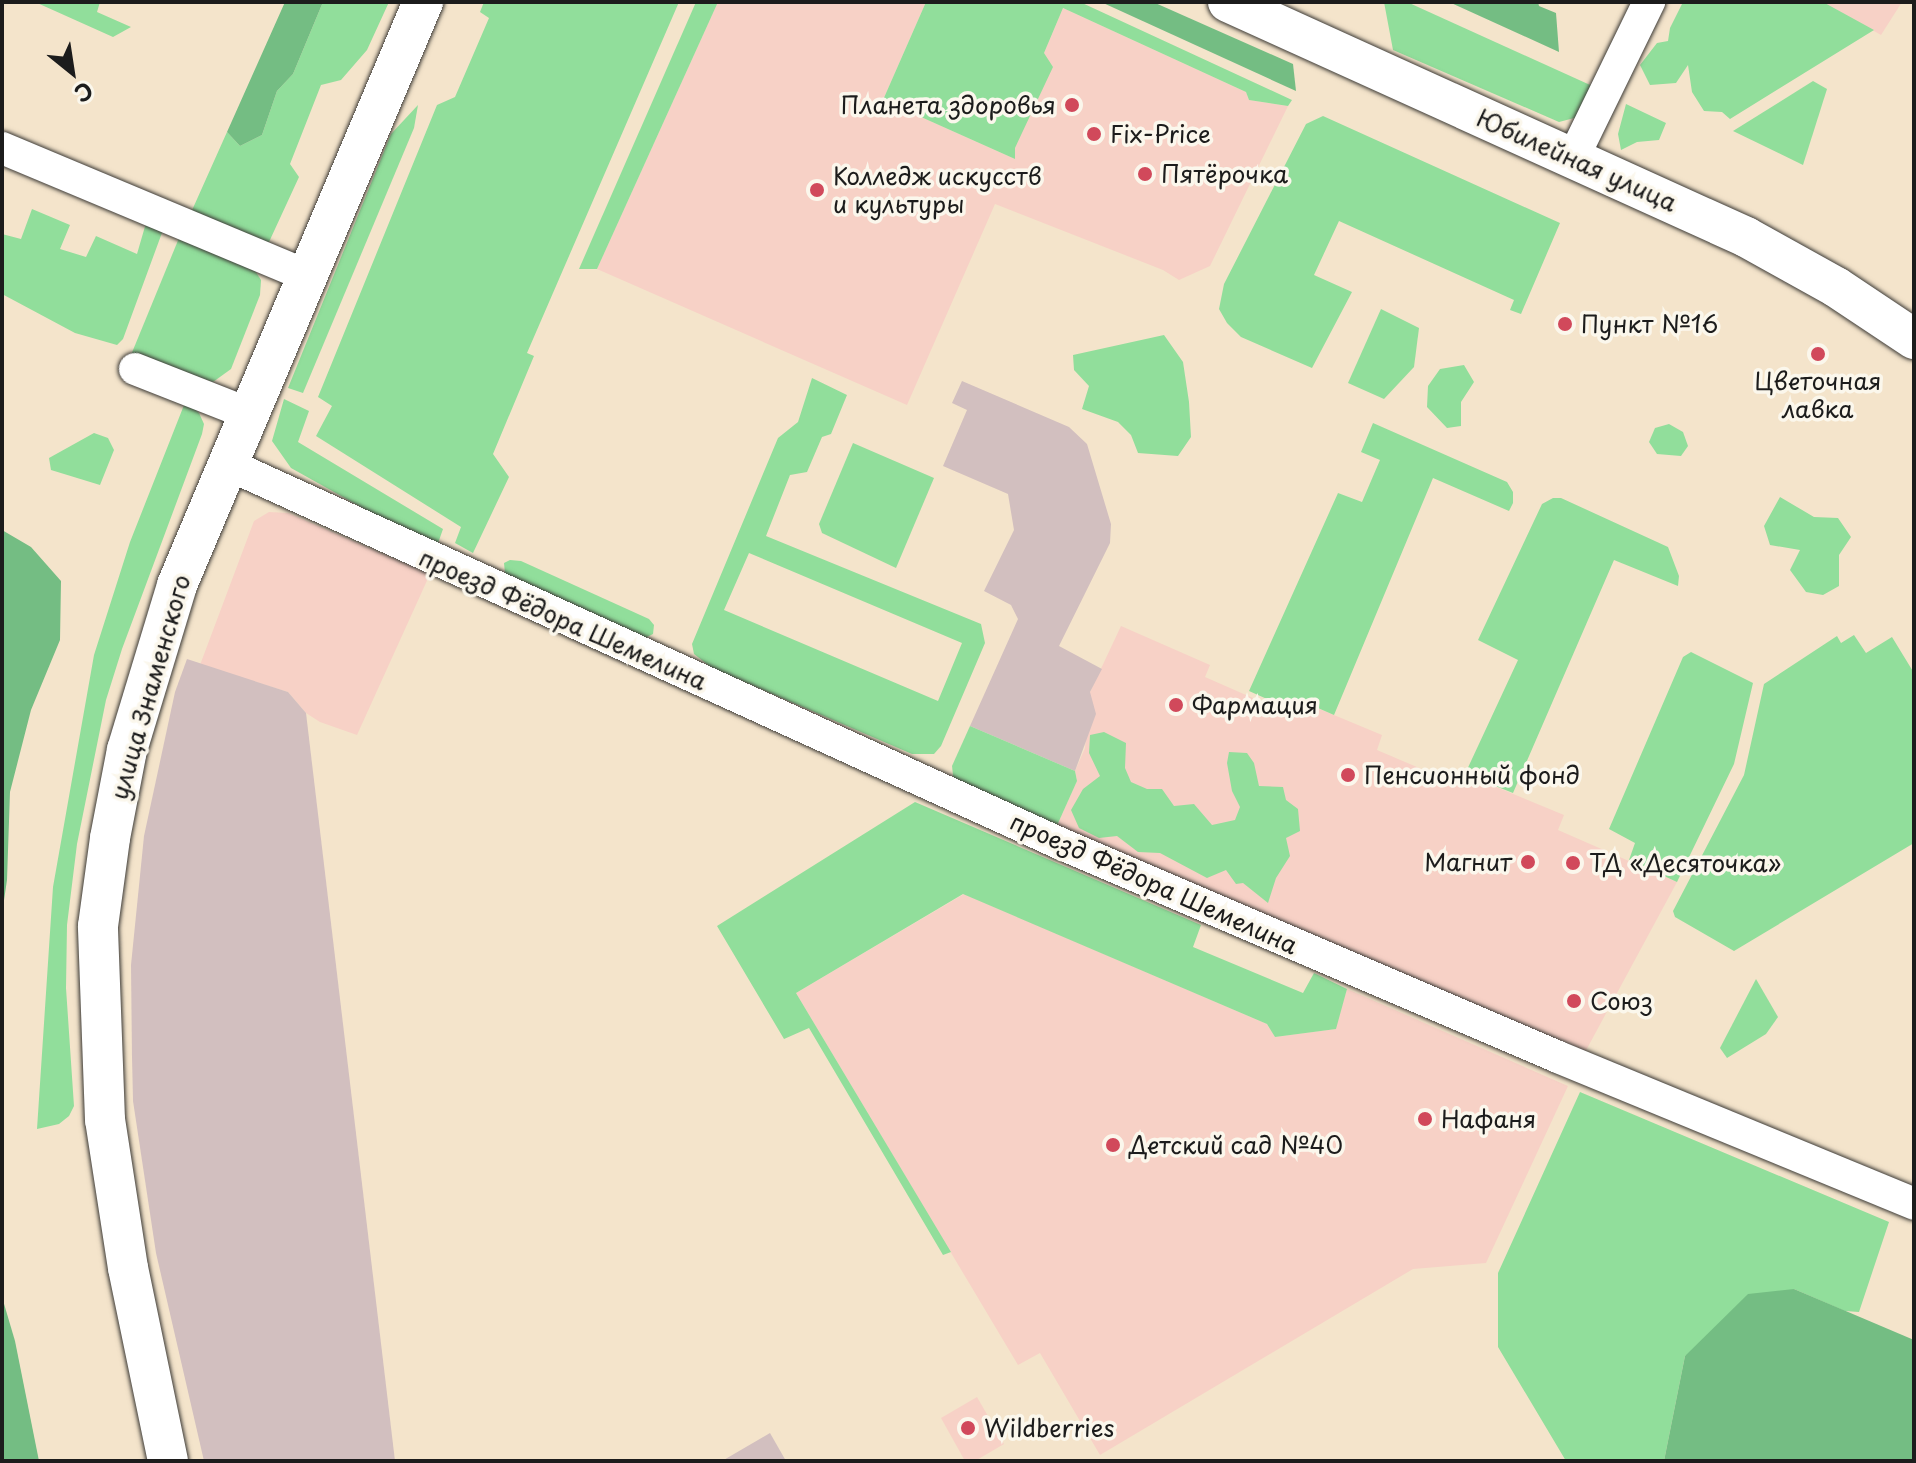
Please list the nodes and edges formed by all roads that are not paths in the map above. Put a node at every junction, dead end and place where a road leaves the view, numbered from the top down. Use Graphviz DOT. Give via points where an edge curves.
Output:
graph roads {
  1 [pos="423,2"];
  2 [pos="1228,2"];
  3 [pos="1649,2"];
  4 [pos="2,148"];
  5 [pos="1573,158"];
  6 [pos="305,275"];
  7 [pos="1914,339"];
  8 [pos="135,369"];
  9 [pos="249,414"];
  10 [pos="227,464"];
  11 [pos="1914,1204"];
  12 [pos="168,1461"];
  1 -- 6 [label="main road, улица Знаменского"];
  2 -- 5 [label="main road, Юбилейная улица"];
  3 -- 5 [label="street"];
  4 -- 6 [label="street"];
  5 -- 7 [label="main road, Юбилейная улица" via="1746,237"];
  6 -- 9 [label="main road, улица Знаменского"];
  8 -- 9 [label="street"];
  9 -- 10 [label="main road, улица Знаменского"];
  10 -- 11 [label="street, проезд Фёдора Шемелина" via="1059,843"];
  10 -- 12 [label="main road, улица Знаменского" via="177,585 127,750 98,926 102,1070 114,1189"];
}
